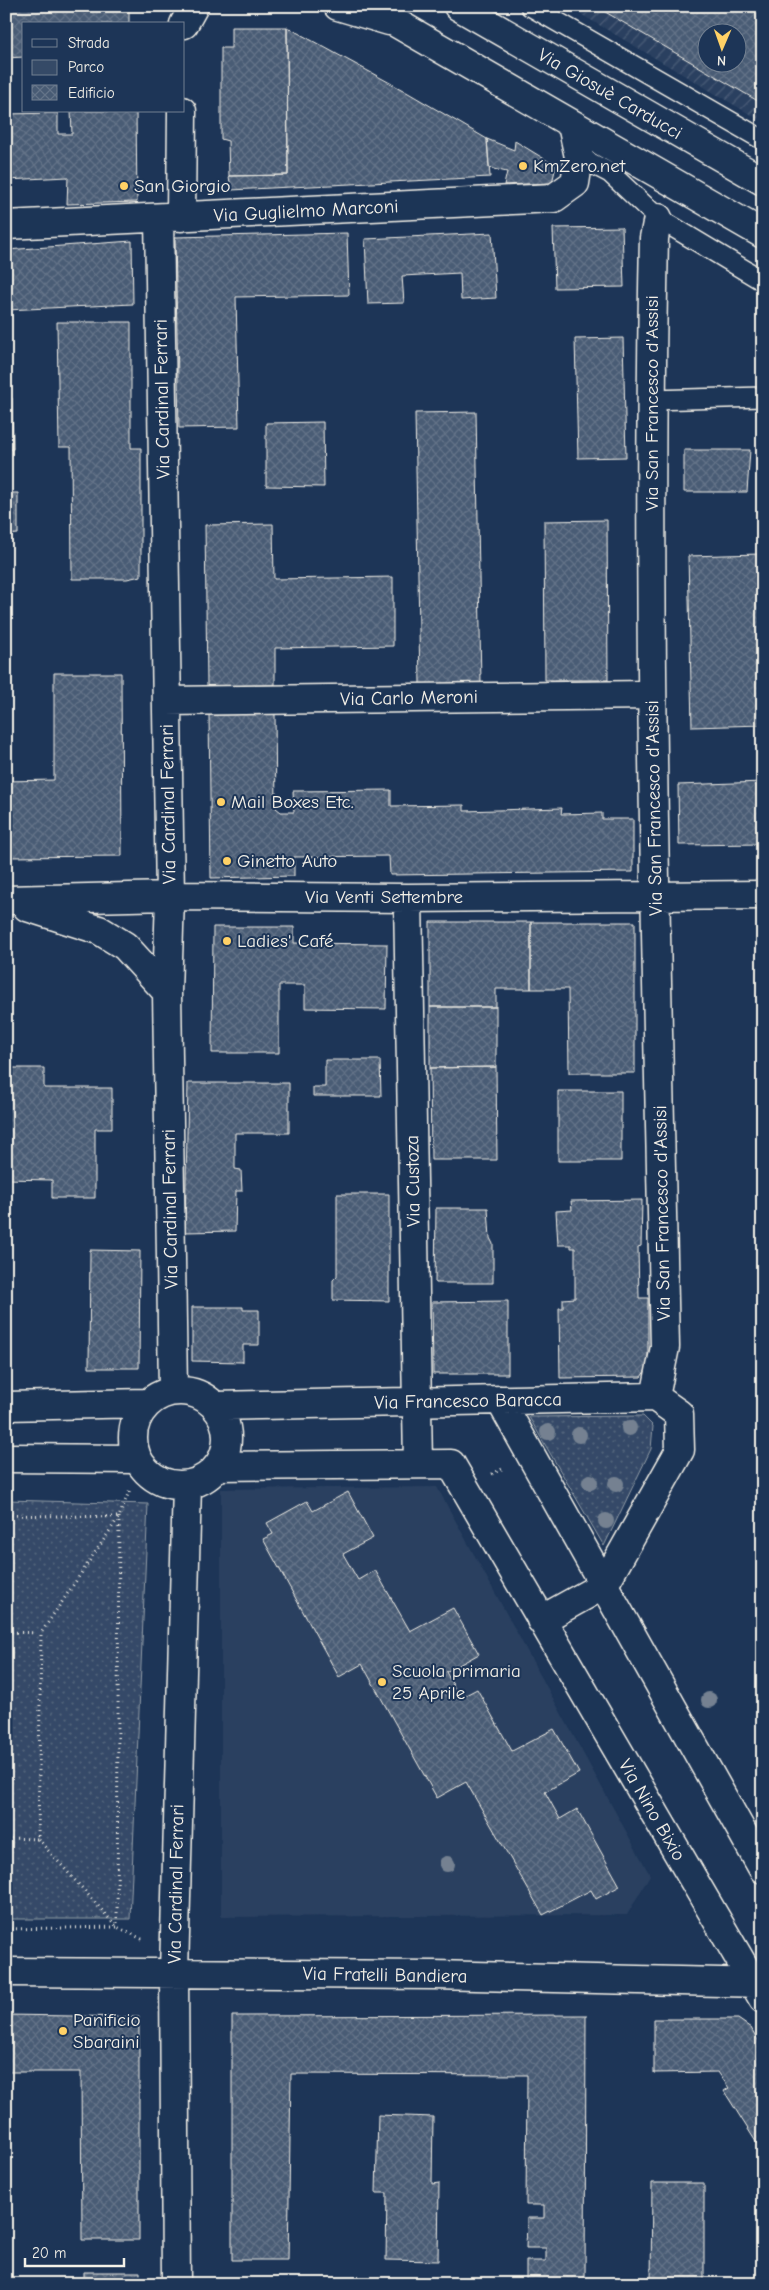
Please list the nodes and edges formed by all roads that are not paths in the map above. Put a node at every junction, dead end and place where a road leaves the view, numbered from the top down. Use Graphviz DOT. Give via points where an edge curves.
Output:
graph roads {
  1 [pos="179,6"];
  2 [pos="194,6"];
  3 [pos="338,6"];
  4 [pos="367,6"];
  5 [pos="458,6"];
  6 [pos="530,6"];
  7 [pos="183,22"];
  8 [pos="184,22"];
  9 [pos="396,23"];
  10 [pos="182,112"];
  11 [pos="572,125"];
  12 [pos="763,140"];
  13 [pos="578,158"];
  14 [pos="763,181"];
  15 [pos="170,217"];
  16 [pos="658,218"];
  17 [pos="6,225"];
  18 [pos="763,234"];
  19 [pos="763,281"];
  20 [pos="763,397"];
  21 [pos="650,400"];
  22 [pos="652,694"];
  23 [pos="167,701"];
  24 [pos="763,895"];
  25 [pos="170,896"];
  26 [pos="655,896"];
  27 [pos="408,898"];
  28 [pos="6,901"];
  29 [pos="167,992"];
  30 [pos="173,1390"];
  31 [pos="655,1397"];
  32 [pos="500,1400"];
  33 [pos="417,1402"];
  34 [pos="147,1403"];
  35 [pos="6,1406"];
  36 [pos="215,1406"];
  37 [pos="6,1458"];
  38 [pos="137,1458"];
  39 [pos="418,1464"];
  40 [pos="218,1466"];
  41 [pos="187,1485"];
  42 [pos="604,1585"];
  43 [pos="541,1620"];
  44 [pos="763,1869"];
  45 [pos="6,1972"];
  46 [pos="174,1972"];
  47 [pos="760,1988"];
  48 [pos="176,2284"];
  1 -- 7 [label="street"];
  2 -- 8 [label="street"];
  3 -- 9 [label="street"];
  4 -- 9 [label="street"];
  5 -- 14 [label="street, Via Giosuè Carducci"];
  6 -- 12 [label="lane, Via Giosuè Carducci"];
  9 -- 11 [label="street"];
  10 -- 15 [label="street, Via Cardinal Ferrari"];
  11 -- 13 [label="street"];
  11 -- 18 [label="street"];
  13 -- 15 [label="street, Via Guglielmo Marconi" via="574,183 554,198"];
  13 -- 16 [label="lane" via="610,173"];
  15 -- 17 [label="street, Via Guglielmo Marconi"];
  15 -- 23 [label="street, Via Cardinal Ferrari"];
  16 -- 19 [label="lane"];
  16 -- 21 [label="street, Via San Francesco d'Assisi" via="654,238"];
  20 -- 21 [label="lane"];
  21 -- 22 [label="street, Via San Francesco d'Assisi"];
  22 -- 23 [label="street, Via Carlo Meroni"];
  22 -- 26 [label="street, Via San Francesco d'Assisi"];
  23 -- 25 [label="street, Via Cardinal Ferrari"];
  24 -- 26 [label="street, Via Venti Settembre"];
  25 -- 27 [label="street, Via Venti Settembre"];
  25 -- 28 [label="street, Via Venti Settembre"];
  25 -- 29 [label="street, Via Cardinal Ferrari"];
  26 -- 27 [label="street, Via Venti Settembre"];
  26 -- 31 [label="street, Via San Francesco d'Assisi" via="665,1347"];
  27 -- 33 [label="street, Via Custoza"];
  28 -- 29 [label="street" via="99,930 125,946"];
  29 -- 30 [label="street, Via Cardinal Ferrari"];
  30 -- 34 [label="street"];
  30 -- 36 [label="street" via="203,1396"];
  31 -- 32 [label="street, Via Francesco Baracca"];
  31 -- 42 [label="street" via="679,1414 680,1450"];
  32 -- 33 [label="street, Via Francesco Baracca"];
  32 -- 42 [label="street"];
  33 -- 36 [label="street, Via Francesco Baracca"];
  33 -- 39 [label="street, Via Custoza"];
  34 -- 35 [label="street"];
  34 -- 38 [label="street" via="132,1430 132,1445"];
  36 -- 40 [label="street" via="224,1420 227,1435 225,1451"];
  37 -- 38 [label="street"];
  38 -- 41 [label="street" via="145,1471 157,1480"];
  39 -- 40 [label="street"];
  39 -- 43 [label="street, Via Nino Bixio" via="451,1464"];
  40 -- 41 [label="street" via="199,1482"];
  41 -- 46 [label="street, Via Cardinal Ferrari"];
  42 -- 43 [label="street"];
  42 -- 44 [label="street"];
  43 -- 47 [label="street, Via Nino Bixio"];
  45 -- 46 [label="street, Via Fratelli Bandiera"];
  46 -- 47 [label="street, Via Fratelli Bandiera" via="434,1975"];
  46 -- 48 [label="street, Via Cardinal Ferrari"];
}
